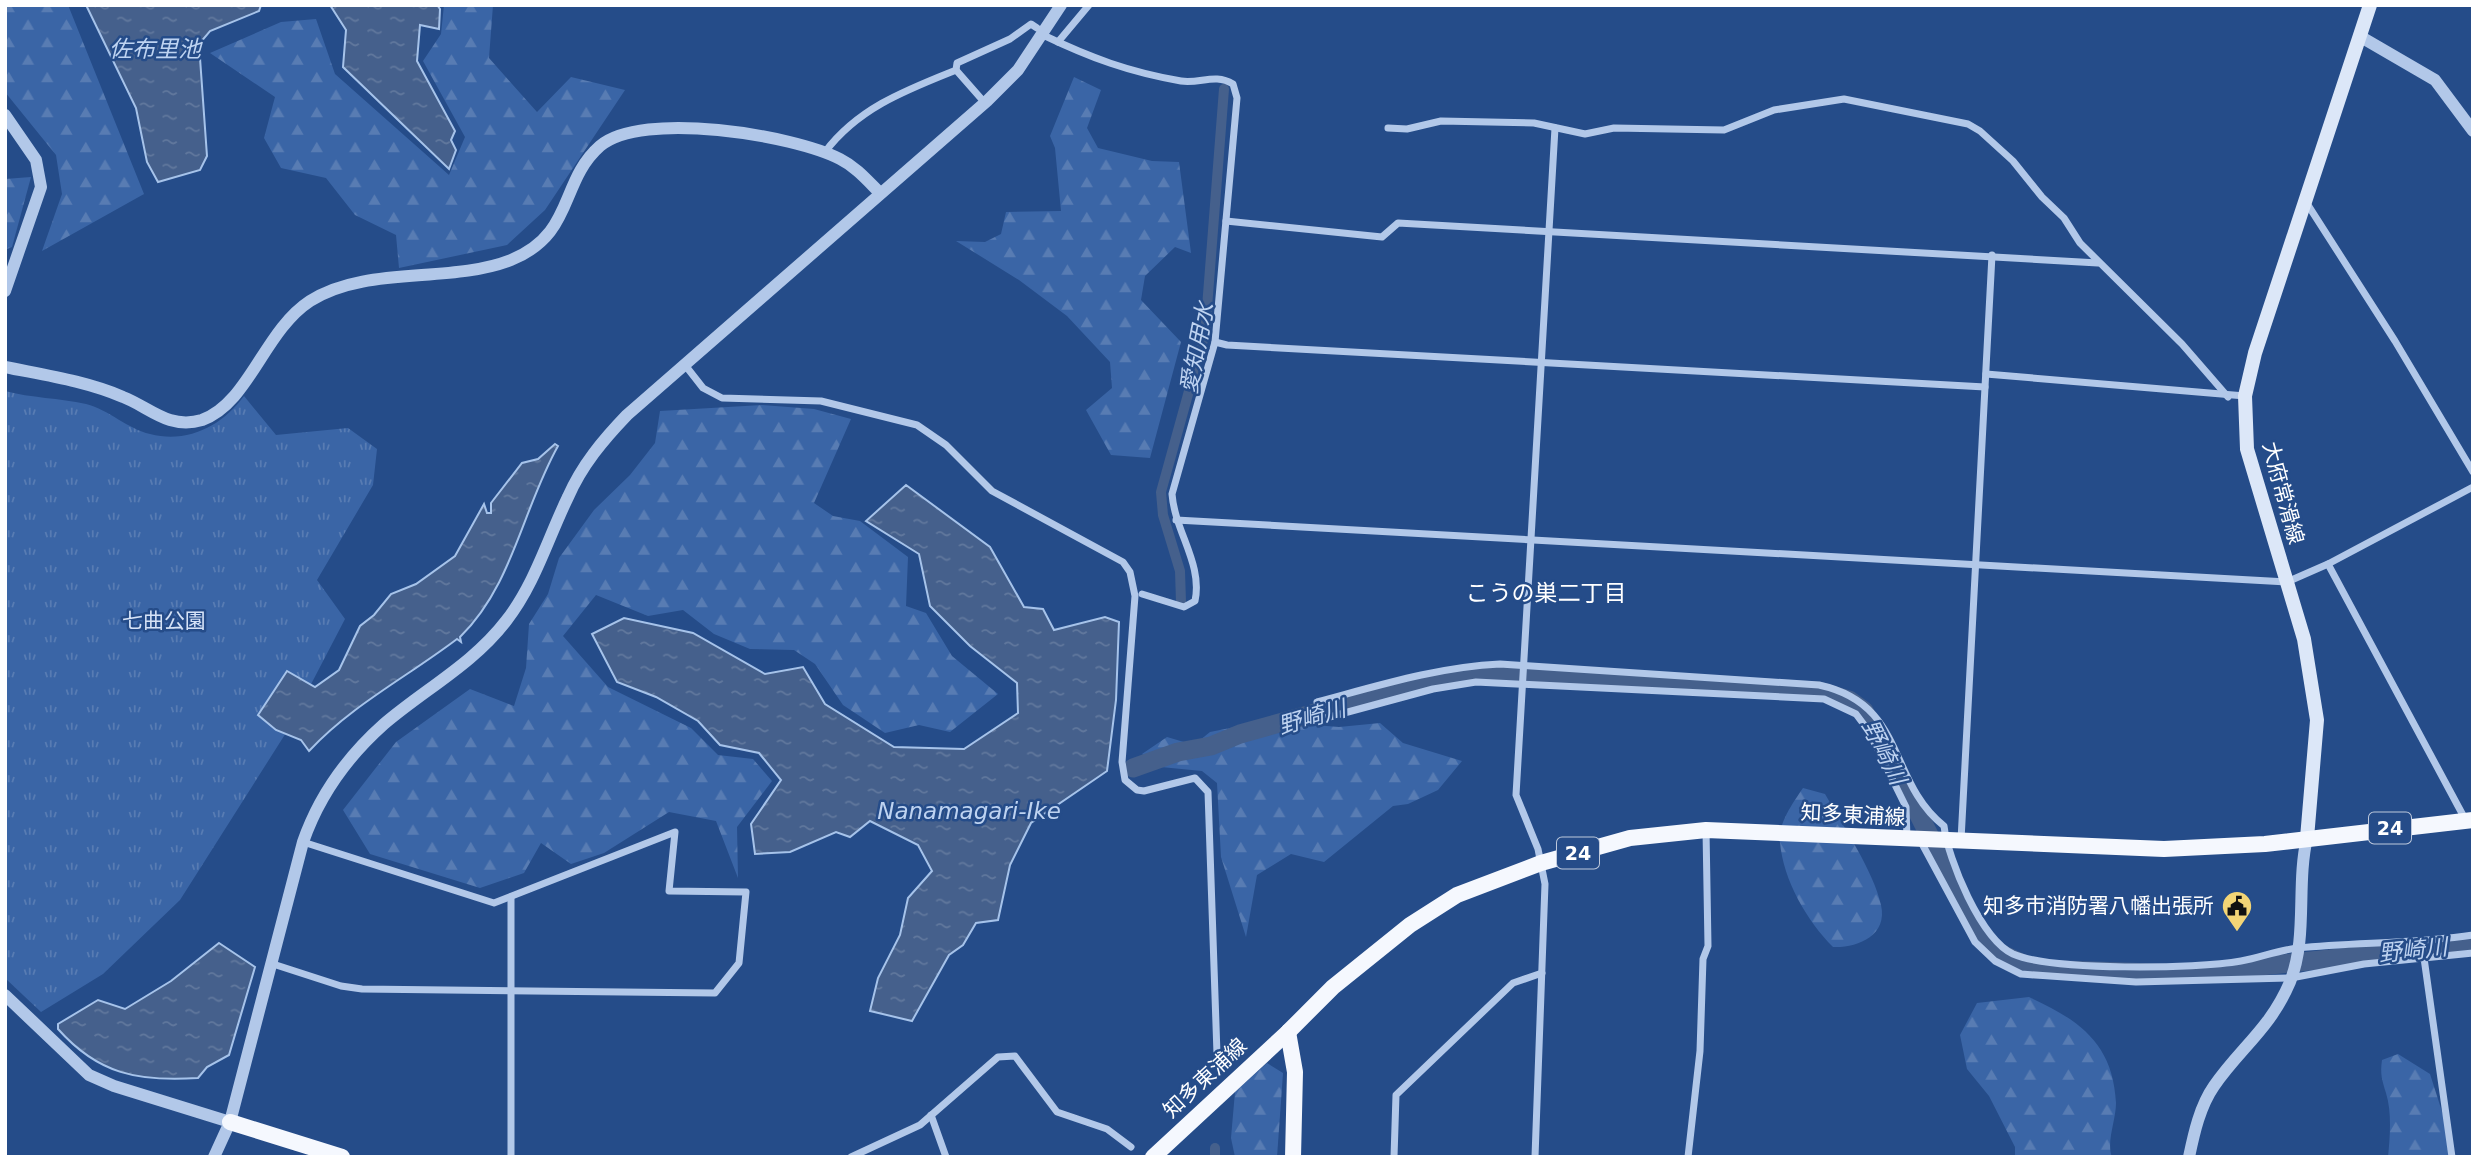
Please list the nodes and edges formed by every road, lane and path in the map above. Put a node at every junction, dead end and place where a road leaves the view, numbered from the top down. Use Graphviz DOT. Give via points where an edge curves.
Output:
graph roads {
  1 [pos="1061,5"];
  2 [pos="1089,5"];
  3 [pos="2370,5"];
  4 [pos="1040,31"];
  5 [pos="2361,37"];
  6 [pos="1058,42"];
  7 [pos="956,70"];
  8 [pos="985,103"];
  9 [pos="5,116"];
  10 [pos="1388,128"];
  11 [pos="1555,128"];
  12 [pos="2473,131"];
  13 [pos="825,152"];
  14 [pos="880,194"];
  15 [pos="2306,201"];
  16 [pos="1226,221"];
  17 [pos="1547,231"];
  18 [pos="1992,255"];
  19 [pos="2098,263"];
  20 [pos="5,291"];
  21 [pos="1215,342"];
  22 [pos="1539,362"];
  23 [pos="685,365"];
  24 [pos="5,367"];
  25 [pos="1986,374"];
  26 [pos="1985,387"];
  27 [pos="2245,396"];
  28 [pos="2228,397"];
  29 [pos="2473,472"];
  30 [pos="2473,487"];
  31 [pos="1176,520"];
  32 [pos="1530,539"];
  33 [pos="1974,564"];
  34 [pos="2328,564"];
  35 [pos="2287,582"];
  36 [pos="1142,594"];
  37 [pos="1523,667"];
  38 [pos="1523,683"];
  39 [pos="2469,820"];
  40 [pos="1706,830"];
  41 [pos="2307,838"];
  42 [pos="1932,840"];
  43 [pos="303,842"];
  44 [pos="1541,863"];
  45 [pos="511,897"];
  46 [pos="2473,935"];
  47 [pos="2298,951"];
  48 [pos="2473,953"];
  49 [pos="2424,958"];
  50 [pos="273,964"];
  51 [pos="1542,973"];
  52 [pos="2292,974"];
  53 [pos="512,989"];
  54 [pos="5,995"];
  55 [pos="1288,1032"];
  56 [pos="1217,1054"];
  57 [pos="931,1115"];
  58 [pos="230,1122"];
  59 [pos="1130,1147"];
  60 [pos="308,1151"];
  61 [pos="214,1157"];
  62 [pos="342,1157"];
  63 [pos="511,1157"];
  64 [pos="852,1157"];
  65 [pos="946,1157"];
  66 [pos="1153,1157"];
  67 [pos="1293,1157"];
  68 [pos="1394,1157"];
  69 [pos="1535,1157"];
  70 [pos="1688,1157"];
  71 [pos="2189,1157"];
  72 [pos="2452,1157"];
  1 -- 4 [label="street"];
  2 -- 6 [label="street"];
  3 -- 5 [label="main road, 大府常滑線"];
  4 -- 6 [label="street"];
  4 -- 7 [label="street" via="1031,24 957,63"];
  4 -- 8 [label="street" via="1018,70"];
  5 -- 12 [label="street" via="2435,80"];
  5 -- 15 [label="main road, 大府常滑線"];
  6 -- 16 [label="street" via="1128,71 1185,82 1224,79 1233,84 1237,98"];
  7 -- 8 [label="street"];
  7 -- 13 [label="street" via="876,106 856,119"];
  8 -- 14 [label="street"];
  9 -- 20 [label="street" via="36,160 41,187"];
  10 -- 11 [label="street" via="1407,130 1441,121 1534,123"];
  11 -- 17 [label="street"];
  11 -- 19 [label="street" via="1585,134 1614,128 1724,130 1774,110 1844,99 1968,124 2012,162"];
  13 -- 14 [label="street" via="852,166"];
  13 -- 24 [label="street" via="734,132 676,129 621,133 588,159 563,213 533,248 498,264 345,286 312,300 285,321 228,404 200,421 171,420 101,389"];
  14 -- 23 [label="street"];
  15 -- 27 [label="main road, 大府常滑線"];
  15 -- 29 [label="street"];
  16 -- 17 [label="street" via="1382,237 1398,223"];
  16 -- 21 [label="street"];
  17 -- 18 [label="street"];
  17 -- 22 [label="street"];
  18 -- 19 [label="street"];
  18 -- 25 [label="street"];
  19 -- 28 [label="street" via="2182,344"];
  21 -- 22 [label="street"];
  21 -- 31 [label="street" via="1174,483"];
  22 -- 26 [label="street"];
  22 -- 32 [label="street"];
  23 -- 43 [label="street" via="627,415 595,451 507,620 465,664 363,744 327,790"];
  23 -- 56 [label="street" via="703,388 722,398 821,401 917,425 939,439 992,491 1123,562 1135,596 1122,762 1125,780 1144,791 1195,778 1208,792"];
  25 -- 26 [label="street"];
  25 -- 28 [label="street"];
  26 -- 33 [label="street"];
  27 -- 28 [label="street"];
  27 -- 35 [label="main road, 大府常滑線" via="2247,449"];
  30 -- 34 [label="street"];
  31 -- 32 [label="street"];
  31 -- 36 [label="street" via="1199,585 1195,601 1178,607"];
  32 -- 33 [label="street"];
  32 -- 37 [label="street"];
  33 -- 35 [label="street"];
  33 -- 42 [label="street"];
  34 -- 35 [label="street"];
  34 -- 39 [label="street"];
  35 -- 41 [label="main road, 大府常滑線" via="2304,639 2316,720"];
  37 -- 38 [label="street"];
  37 -- 38 [label="street" via="1454,667 1317,702 1322,719 1455,685"];
  37 -- 42 [label="street" via="1800,683 1849,694 1865,704 1884,727 1927,813 1944,826"];
  38 -- 42 [label="street" via="1835,702 1856,714 1868,730 1906,807"];
  38 -- 44 [label="street" via="1516,795"];
  39 -- 41 [label="main road, 知多東浦線 / 24"];
  40 -- 42 [label="main road, 知多東浦線 / 24"];
  40 -- 44 [label="main road, 知多東浦線 / 24" via="1630,838"];
  40 -- 70 [label="street" via="1708,946 1703,959 1700,1051"];
  41 -- 42 [label="main road, 知多東浦線 / 24" via="2164,849"];
  41 -- 47 [label="street" via="2300,866"];
  42 -- 47 [label="street" via="1991,936 2014,954 2038,960 2157,967"];
  42 -- 52 [label="street" via="1975,942 1995,961 2021,974 2136,982"];
  43 -- 45 [label="street" via="494,903"];
  43 -- 50 [label="street"];
  44 -- 51 [label="street" via="1545,884"];
  44 -- 55 [label="main road, 知多東浦線 / 24" via="1457,895 1410,925 1333,987"];
  45 -- 53 [label="street"];
  45 -- 53 [label="street" via="675,832 669,891 746,891 739,963 715,993"];
  46 -- 47 [label="street"];
  47 -- 52 [label="street"];
  48 -- 49 [label="street"];
  49 -- 52 [label="street"];
  49 -- 72 [label="street"];
  50 -- 53 [label="street" via="362,989"];
  50 -- 58 [label="street"];
  51 -- 68 [label="street" via="1513,983 1396,1096"];
  51 -- 69 [label="street"];
  52 -- 71 [label="street" via="2275,1014 2214,1087 2202,1110"];
  53 -- 63 [label="street"];
  54 -- 58 [label="street" via="89,1075"];
  55 -- 66 [label="main road, 知多東浦線 / 24"];
  55 -- 67 [label="main road" via="1295,1072"];
  57 -- 59 [label="street" via="998,1057 1015,1056 1058,1112 1107,1129"];
  57 -- 64 [label="street" via="903,1135"];
  57 -- 65 [label="street"];
  58 -- 60 [label="main road"];
  58 -- 61 [label="street"];
  60 -- 62 [label="main road"];
}
